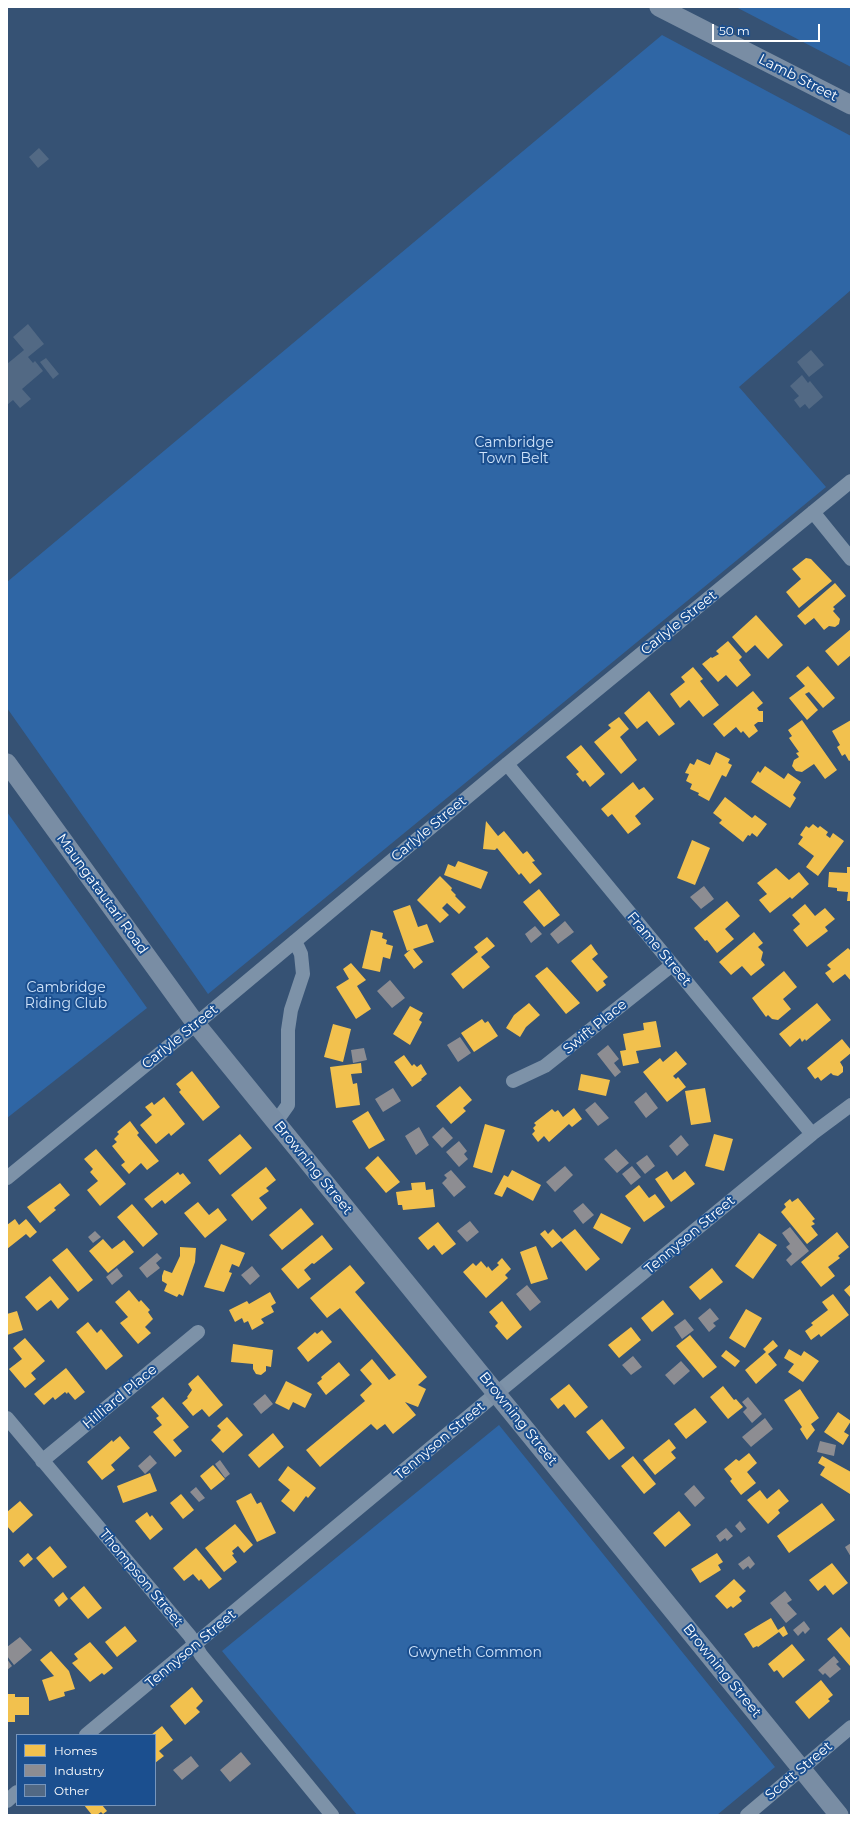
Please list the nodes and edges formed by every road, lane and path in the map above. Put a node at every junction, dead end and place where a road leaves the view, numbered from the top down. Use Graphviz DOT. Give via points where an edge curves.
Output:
graph roads {
  1 [pos="659,7"];
  2 [pos="851,105"];
  3 [pos="851,481"];
  4 [pos="813,512"];
  5 [pos="851,559"];
  6 [pos="7,763"];
  7 [pos="507,764"];
  8 [pos="295,941"];
  9 [pos="672,965"];
  10 [pos="196,1024"];
  11 [pos="513,1081"];
  12 [pos="851,1105"];
  13 [pos="276,1122"];
  14 [pos="812,1134"];
  15 [pos="7,1178"];
  16 [pos="198,1332"];
  17 [pos="497,1394"];
  18 [pos="7,1418"];
  19 [pos="42,1461"];
  20 [pos="195,1645"];
  21 [pos="851,1727"];
  22 [pos="87,1734"];
  23 [pos="802,1769"];
  24 [pos="16,1793"];
  25 [pos="7,1801"];
  26 [pos="332,1815"];
  27 [pos="747,1815"];
  28 [pos="839,1815"];
  1 -- 2 [label="street, Lamb Street"];
  3 -- 4 [label="street, Carlyle Street"];
  4 -- 5 [label="street"];
  4 -- 7 [label="street, Carlyle Street"];
  6 -- 10 [label="street, Maungatautari Road"];
  7 -- 8 [label="street, Carlyle Street"];
  7 -- 9 [label="street, Frame Street"];
  8 -- 10 [label="street, Carlyle Street"];
  8 -- 13 [label="street" via="301,954 303,974 291,1010 288,1030 288,1105"];
  9 -- 11 [label="street, Swift Place" via="545,1066"];
  9 -- 14 [label="street, Frame Street"];
  10 -- 13 [label="street, Browning Street"];
  10 -- 15 [label="street, Carlyle Street"];
  12 -- 14 [label="street, Tennyson Street"];
  13 -- 17 [label="street, Browning Street"];
  14 -- 17 [label="street, Tennyson Street"];
  16 -- 19 [label="street, Hilliard Place"];
  17 -- 20 [label="street, Tennyson Street"];
  17 -- 23 [label="street, Browning Street"];
  18 -- 19 [label="street, Thompson Street"];
  19 -- 20 [label="street, Thompson Street"];
  20 -- 22 [label="street, Tennyson Street"];
  20 -- 26 [label="street, Thompson Street" via="200,1655"];
  21 -- 23 [label="street, Scott Street"];
  23 -- 27 [label="street, Scott Street"];
  23 -- 28 [label="street, Browning Street"];
  24 -- 25 [label="street"];
}
